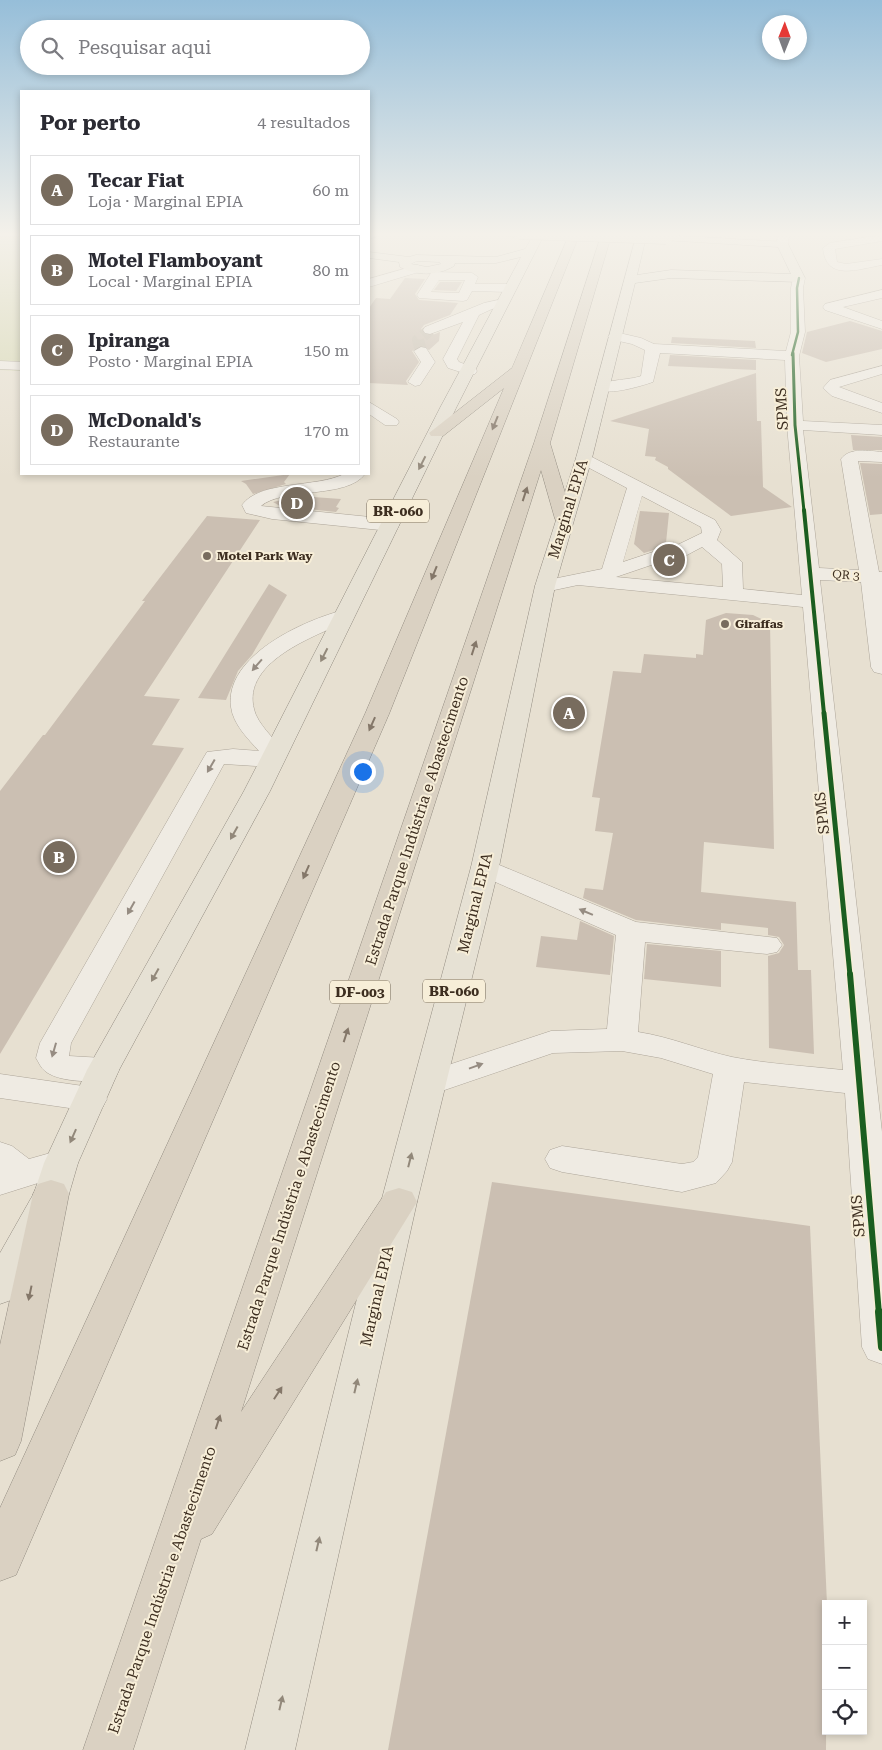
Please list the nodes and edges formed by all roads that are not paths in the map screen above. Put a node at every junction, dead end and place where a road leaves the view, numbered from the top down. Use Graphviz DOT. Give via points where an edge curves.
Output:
graph roads {
  1 [pos="470,315"];
  2 [pos="473,315"];
  3 [pos="497,315"];
  4 [pos="540,315"];
  5 [pos="582,315"];
  6 [pos="623,315"];
  7 [pos="795,315"];
  8 [pos="852,315"];
  9 [pos="882,325"];
  10 [pos="430,330"];
  11 [pos="615,336"];
  12 [pos="652,348"];
  13 [pos="792,356"];
  14 [pos="450,363"];
  15 [pos="0,365"];
  16 [pos="20,366"];
  17 [pos="517,370"];
  18 [pos="882,370"];
  19 [pos="470,371"];
  20 [pos="415,382"];
  21 [pos="602,387"];
  22 [pos="882,408"];
  23 [pos="795,425"];
  24 [pos="882,430"];
  25 [pos="437,433"];
  26 [pos="542,443"];
  27 [pos="882,457"];
  28 [pos="584,458"];
  29 [pos="350,475"];
  30 [pos="330,478"];
  31 [pos="637,486"];
  32 [pos="564,519"];
  33 [pos="390,525"];
  34 [pos="705,540"];
  35 [pos="680,551"];
  36 [pos="656,557"];
  37 [pos="610,573"];
  38 [pos="810,573"];
  39 [pos="876,578"];
  40 [pos="580,580"];
  41 [pos="545,586"];
  42 [pos="733,595"];
  43 [pos="813,602"];
  44 [pos="344,616"];
  45 [pos="882,667"];
  46 [pos="273,757"];
  47 [pos="485,867"];
  48 [pos="631,931"];
  49 [pos="768,945"];
  50 [pos="622,1040"];
  51 [pos="730,1068"];
  52 [pos="430,1083"];
  53 [pos="861,1083"];
  54 [pos="96,1084"];
  55 [pos="0,1086"];
  56 [pos="562,1158"];
  57 [pos="27,1173"];
  58 [pos="399,1202"];
  59 [pos="0,1288"];
  60 [pos="882,1346"];
  61 [pos="0,1441"];
  62 [pos="175,1551"];
  63 [pos="0,1559"];
  64 [pos="108,1750"];
  65 [pos="270,1750"];
  1 -- 10 [label="street"];
  2 -- 14 [label="street"];
  3 -- 19 [label="main road, BR-060"];
  4 -- 17 [label="highway"];
  5 -- 26 [label="highway, Estrada Parque Indústria e Abastecimento / DF-003"];
  6 -- 11 [label="main road, Marginal EPIA / BR-060"];
  7 -- 13 [label="street, SPMS" via="798,332"];
  8 -- 9 [label="street"];
  11 -- 12 [label="street"];
  11 -- 21 [label="main road, Marginal EPIA / BR-060"];
  12 -- 13 [label="street"];
  12 -- 21 [label="street" via="648,379 630,385"];
  13 -- 23 [label="street, SPMS"];
  14 -- 19 [label="street"];
  14 -- 20 [label="street" via="424,356"];
  15 -- 16 [label="street"];
  17 -- 25 [label="highway"];
  17 -- 63 [label="highway, one-way" via="377,714"];
  18 -- 22 [label="street" via="835,383 830,388"];
  19 -- 25 [label="main road, BR-060"];
  21 -- 28 [label="main road, Marginal EPIA / BR-060"];
  23 -- 24 [label="street"];
  23 -- 38 [label="street, SPMS"];
  25 -- 33 [label="main road, BR-060, one-way"];
  26 -- 32 [label="highway"];
  62 -- 26 [label="highway, Estrada Parque Indústria e Abastecimento / DF-003, one-way"];
  27 -- 39 [label="street" via="849,459"];
  28 -- 31 [label="street"];
  28 -- 32 [label="main road, Marginal EPIA / BR-060"];
  29 -- 30 [label="street"];
  30 -- 33 [label="street" via="266,495 253,501 252,509 272,514"];
  31 -- 34 [label="street" via="709,524 711,536"];
  31 -- 37 [label="street"];
  32 -- 41 [label="main road, Marginal EPIA / BR-060"];
  33 -- 44 [label="main road, BR-060"];
  34 -- 35 [label="street"];
  34 -- 42 [label="street" via="732,562"];
  36 -- 37 [label="street"];
  37 -- 40 [label="street"];
  38 -- 39 [label="street, QR 3"];
  38 -- 43 [label="street, SPMS"];
  39 -- 45 [label="street"];
  40 -- 41 [label="street"];
  40 -- 42 [label="street"];
  41 -- 47 [label="main road, Marginal EPIA / BR-060"];
  42 -- 43 [label="street"];
  43 -- 53 [label="street, SPMS"];
  44 -- 46 [label="main road, BR-060, one-way"];
  44 -- 46 [label="street, one-way" via="283,642 251,671 241,693 242,708"];
  46 -- 54 [label="main road, BR-060, one-way"];
  46 -- 54 [label="street, one-way" via="216,757 58,1039 51,1054 52,1061"];
  48 -- 47 [label="street, one-way"];
  47 -- 52 [label="main road, Marginal EPIA / BR-060"];
  48 -- 49 [label="street"];
  48 -- 50 [label="street"];
  50 -- 51 [label="street" via="662,1046"];
  52 -- 50 [label="street, one-way" via="551,1042"];
  51 -- 53 [label="street"];
  51 -- 56 [label="street" via="715,1162 704,1173 682,1178"];
  58 -- 52 [label="main road, Marginal EPIA / BR-060, one-way"];
  53 -- 60 [label="street, SPMS"];
  54 -- 55 [label="street"];
  54 -- 57 [label="main road, BR-060, one-way"];
  57 -- 59 [label="main road, BR-060"];
  57 -- 61 [label="highway, one-way"];
  62 -- 58 [label="highway, one-way"];
  65 -- 58 [label="main road, Marginal EPIA / BR-060, one-way"];
  62 -- 64 [label="highway, Estrada Parque Indústria e Abastecimento / DF-003"];
}
